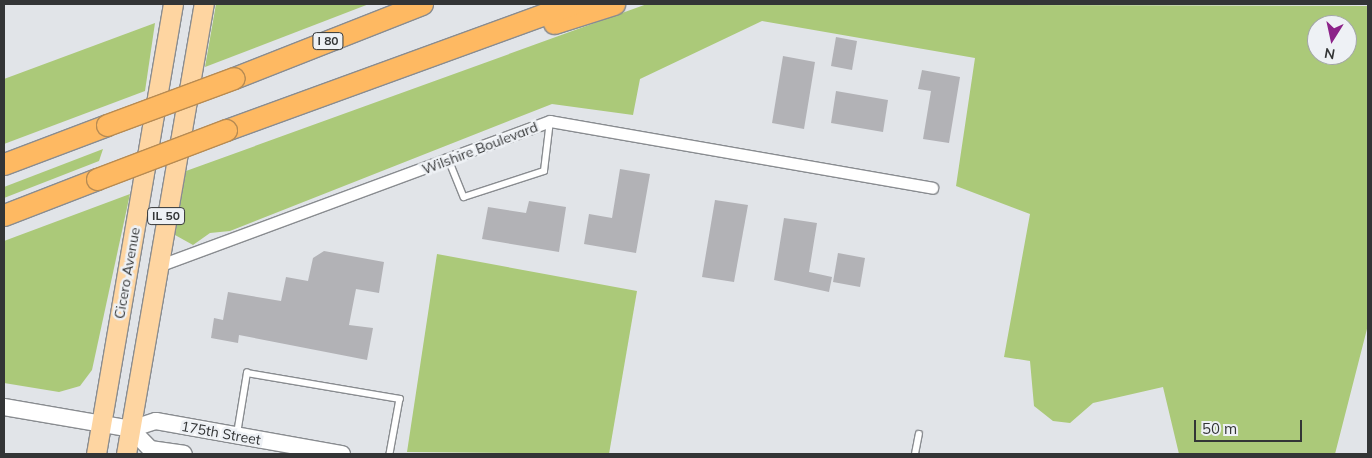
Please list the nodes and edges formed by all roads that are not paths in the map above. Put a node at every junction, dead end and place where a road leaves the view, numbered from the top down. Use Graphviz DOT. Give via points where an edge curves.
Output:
graph roads {
  1 [pos="173,4"];
  2 [pos="204,4"];
  3 [pos="422,4"];
  4 [pos="572,4"];
  5 [pos="614,4"];
  6 [pos="405,65"];
  7 [pos="550,121"];
  8 [pos="449,160"];
  9 [pos="4,164"];
  10 [pos="932,188"];
  11 [pos="4,215"];
  12 [pos="158,266"];
  13 [pos="4,407"];
  14 [pos="101,424"];
  15 [pos="131,429"];
  16 [pos="919,434"];
  17 [pos="236,436"];
  18 [pos="96,454"];
  19 [pos="126,454"];
  20 [pos="184,454"];
  21 [pos="342,454"];
  22 [pos="390,454"];
  23 [pos="915,454"];
  1 -- 14 [label="main road, Cicero Avenue / IL 50"];
  2 -- 12 [label="main road, Cicero Avenue / IL 50"];
  3 -- 9 [label="highway, I 80, bridge"];
  4 -- 6 [label="highway"];
  5 -- 6 [label="highway"];
  6 -- 11 [label="highway, bridge"];
  7 -- 8 [label="street, Wilshire Boulevard"];
  7 -- 8 [label="lane" via="544,171 464,197"];
  7 -- 10 [label="street, Wilshire Boulevard"];
  8 -- 12 [label="street, Wilshire Boulevard"];
  12 -- 15 [label="main road, Cicero Avenue / IL 50"];
  13 -- 14 [label="street, 175th Street"];
  14 -- 15 [label="street, 175th Street"];
  14 -- 18 [label="main road, Cicero Avenue / IL 50"];
  15 -- 17 [label="street, 175th Street" via="156,421"];
  15 -- 19 [label="main road, Cicero Avenue / IL 50"];
  15 -- 20 [label="street, 175th Street" via="150,449"];
  16 -- 23 [label="lane"];
  17 -- 21 [label="street, 175th Street"];
  17 -- 22 [label="lane" via="247,373 400,399"];
}
